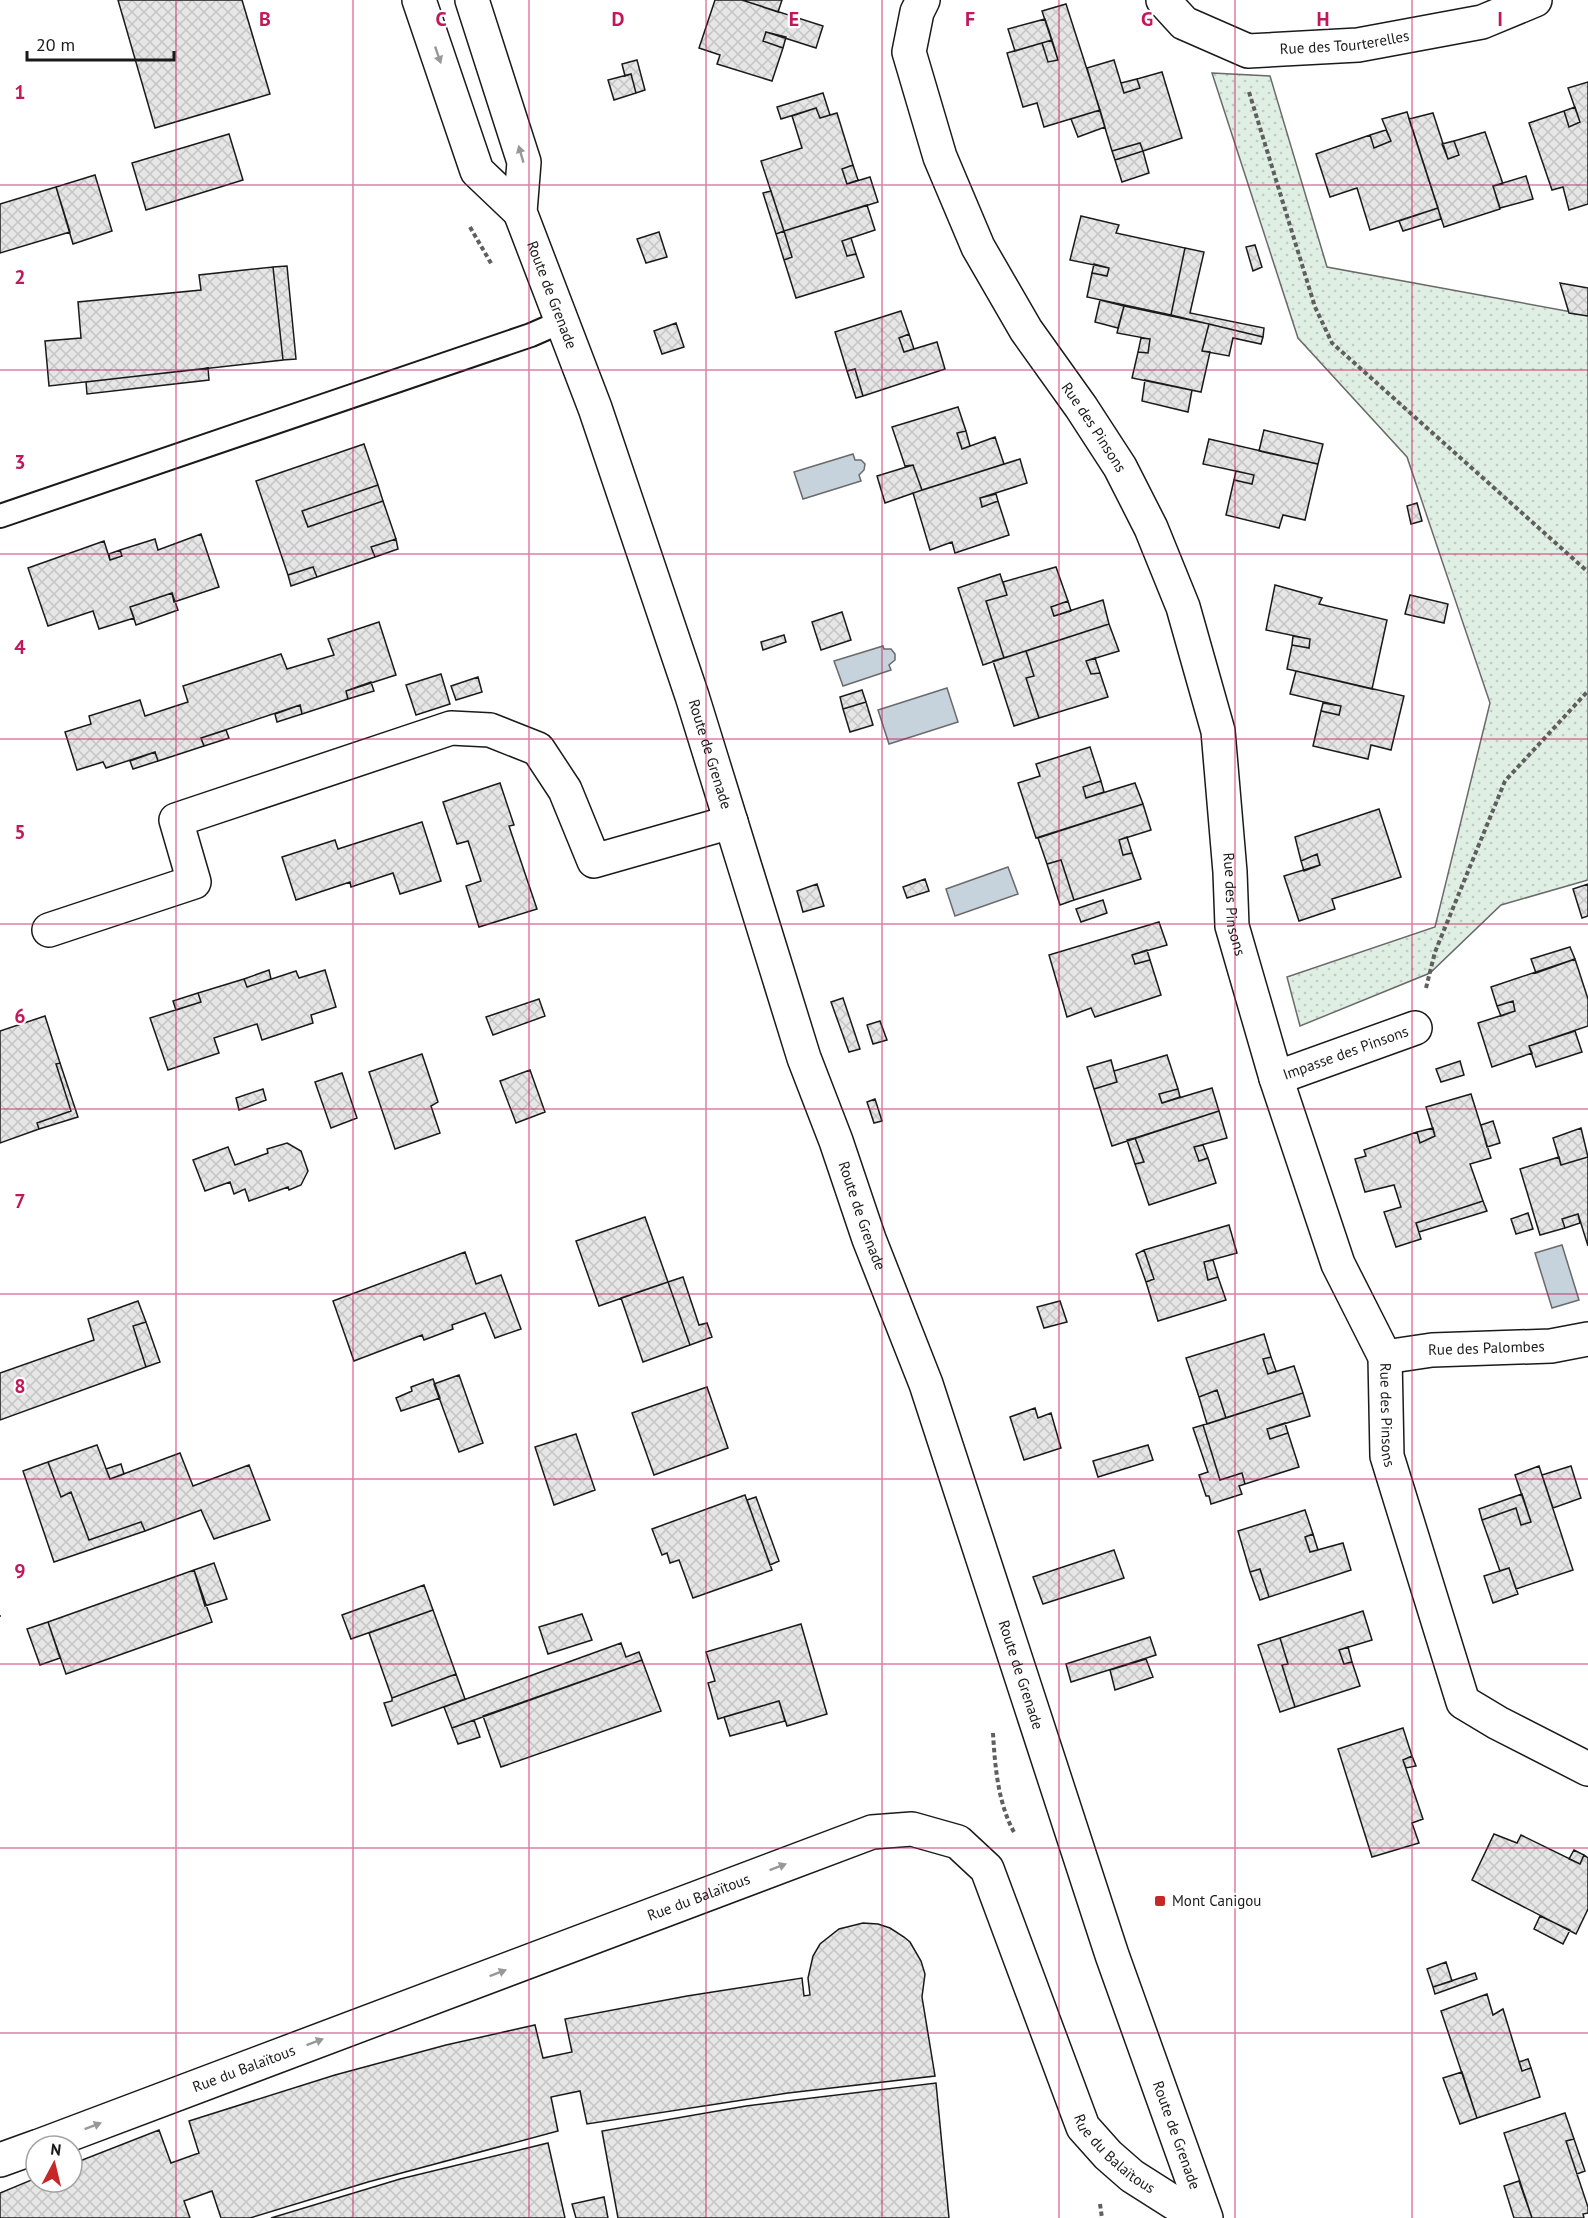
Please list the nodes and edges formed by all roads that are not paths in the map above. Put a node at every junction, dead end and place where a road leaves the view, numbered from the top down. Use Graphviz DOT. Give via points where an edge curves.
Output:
graph roads {
  1 [pos="419,0"];
  2 [pos="472,0"];
  3 [pos="923,0"];
  4 [pos="1163,0"];
  5 [pos="1535,0"];
  6 [pos="520,212"];
  7 [pos="563,321"];
  8 [pos="0,516"];
  9 [pos="731,822"];
  10 [pos="50,930"];
  11 [pos="1415,1028"];
  12 [pos="1276,1077"];
  13 [pos="1588,1339"];
  14 [pos="1385,1357"];
  15 [pos="1588,1769"];
  16 [pos="69,2134"];
  17 [pos="24,2151"];
  18 [pos="0,2160"];
  19 [pos="1198,2218"];
  20 [pos="1206,2218"];
  1 -- 6 [label="street, Route de Grenade, one-way" via="477,171"];
  6 -- 2 [label="street, Route de Grenade, one-way" via="524,162"];
  3 -- 12 [label="street, Rue des Pinsons" via="909,52 940,157 978,247 1026,330 1120,467 1151,528 1183,607 1218,730 1232,926"];
  4 -- 5 [label="street, Rue des Tourterelles" via="1184,23 1248,51 1358,45 1482,22"];
  6 -- 7 [label="street, Route de Grenade"];
  7 -- 8 [label="lane"];
  7 -- 9 [label="street, Route de Grenade" via="692,696"];
  9 -- 10 [label="street" via="594,861 565,790 538,749 490,730 451,728 176,820 195,882"];
  9 -- 20 [label="street, Route de Grenade" via="804,1058 926,1384 1109,1944"];
  11 -- 12 [label="street, Impasse des Pinsons"];
  12 -- 14 [label="street, Rue des Pinsons" via="1338,1264"];
  13 -- 14 [label="street, Rue des Palombes" via="1551,1346 1432,1350"];
  14 -- 15 [label="street, Rue des Pinsons" via="1387,1456 1463,1701"];
  16 -- 19 [label="street, Rue du Balaïtous, one-way" via="872,1832 912,1829 958,1842 987,1869 1083,2127 1132,2176"];
  17 -- 18 [label="street, Rue du Balaïtous"];
}
